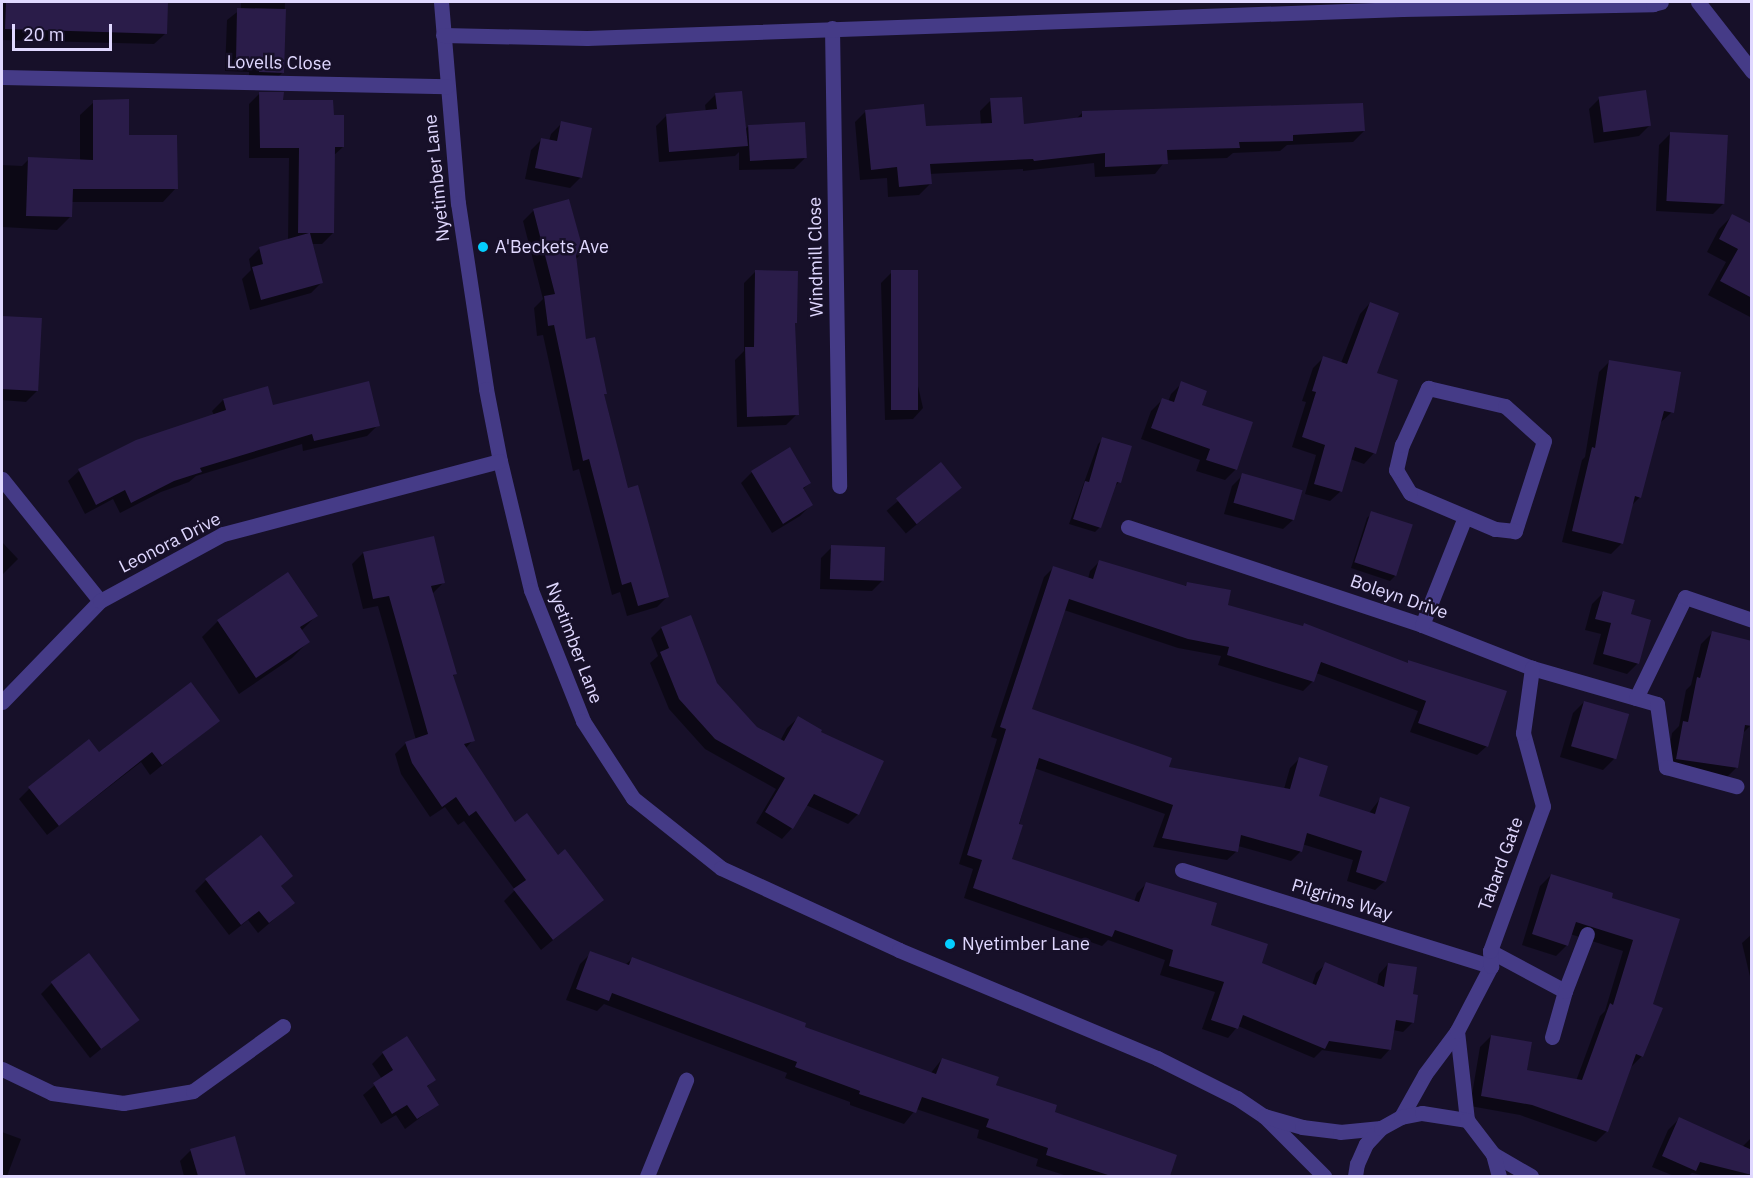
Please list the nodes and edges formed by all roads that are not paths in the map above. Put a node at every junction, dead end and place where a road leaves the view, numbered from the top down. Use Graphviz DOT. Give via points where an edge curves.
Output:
graph roads {
  1 [pos="441,2"];
  2 [pos="1661,2"];
  3 [pos="1698,2"];
  4 [pos="832,28"];
  5 [pos="443,35"];
  6 [pos="1752,71"];
  7 [pos="2,77"];
  8 [pos="447,86"];
  9 [pos="500,461"];
  10 [pos="2,479"];
  11 [pos="839,486"];
  12 [pos="1465,517"];
  13 [pos="1128,527"];
  14 [pos="100,601"];
  15 [pos="1752,620"];
  16 [pos="1422,625"];
  17 [pos="1532,668"];
  18 [pos="1636,698"];
  19 [pos="2,702"];
  20 [pos="1736,786"];
  21 [pos="1182,870"];
  22 [pos="1587,934"];
  23 [pos="1490,959"];
  24 [pos="1565,991"];
  25 [pos="283,1026"];
  26 [pos="1457,1030"];
  27 [pos="1552,1036"];
  28 [pos="2,1068"];
  29 [pos="686,1080"];
  30 [pos="1264,1116"];
  31 [pos="1401,1117"];
  32 [pos="1467,1120"];
  33 [pos="1381,1128"];
  34 [pos="1493,1154"];
  35 [pos="647,1176"];
  36 [pos="1324,1176"];
  37 [pos="1355,1176"];
  38 [pos="1499,1176"];
  39 [pos="1531,1176"];
  1 -- 5 [label="street, Nyetimber Lane"];
  2 -- 4 [label="street"];
  3 -- 6 [label="street"];
  4 -- 5 [label="street" via="587,38"];
  4 -- 11 [label="street, Windmill Close"];
  5 -- 8 [label="street, Nyetimber Lane"];
  7 -- 8 [label="street, Lovells Close"];
  8 -- 9 [label="street, Nyetimber Lane" via="458,203"];
  9 -- 14 [label="street, Leonora Drive" via="223,534"];
  9 -- 30 [label="street, Nyetimber Lane" via="531,590 554,653 583,721 633,798 721,868 890,946 1157,1058"];
  10 -- 14 [label="street"];
  12 -- 12 [label="street" via="1410,493 1396,470 1402,445 1428,388 1504,406 1544,441 1515,531 1495,529"];
  12 -- 16 [label="street"];
  13 -- 16 [label="street, Boleyn Drive"];
  14 -- 19 [label="street, Leonora Drive"];
  15 -- 18 [label="street" via="1685,597"];
  16 -- 17 [label="street, Boleyn Drive"];
  17 -- 18 [label="street, Boleyn Drive"];
  17 -- 23 [label="street, Tabard Gate" via="1523,733 1543,806"];
  18 -- 20 [label="street, Boleyn Drive" via="1657,704 1666,767"];
  21 -- 23 [label="street, Pilgrims Way"];
  22 -- 24 [label="street"];
  23 -- 24 [label="street, Pilgrims Way"];
  23 -- 26 [label="street, Tabard Gate"];
  24 -- 27 [label="street"];
  25 -- 28 [label="street" via="193,1090 123,1103 52,1094"];
  26 -- 31 [label="street, Tabard Gate" via="1425,1074"];
  26 -- 32 [label="street"];
  29 -- 35 [label="street"];
  30 -- 33 [label="street, Nyetimber Lane" via="1340,1132"];
  30 -- 36 [label="street, Nyetimber Lane"];
  31 -- 32 [label="street" via="1422,1113"];
  31 -- 33 [label="street"];
  32 -- 34 [label="street"];
  33 -- 37 [label="street" via="1366,1144"];
  34 -- 38 [label="street"];
  34 -- 39 [label="street"];
}
